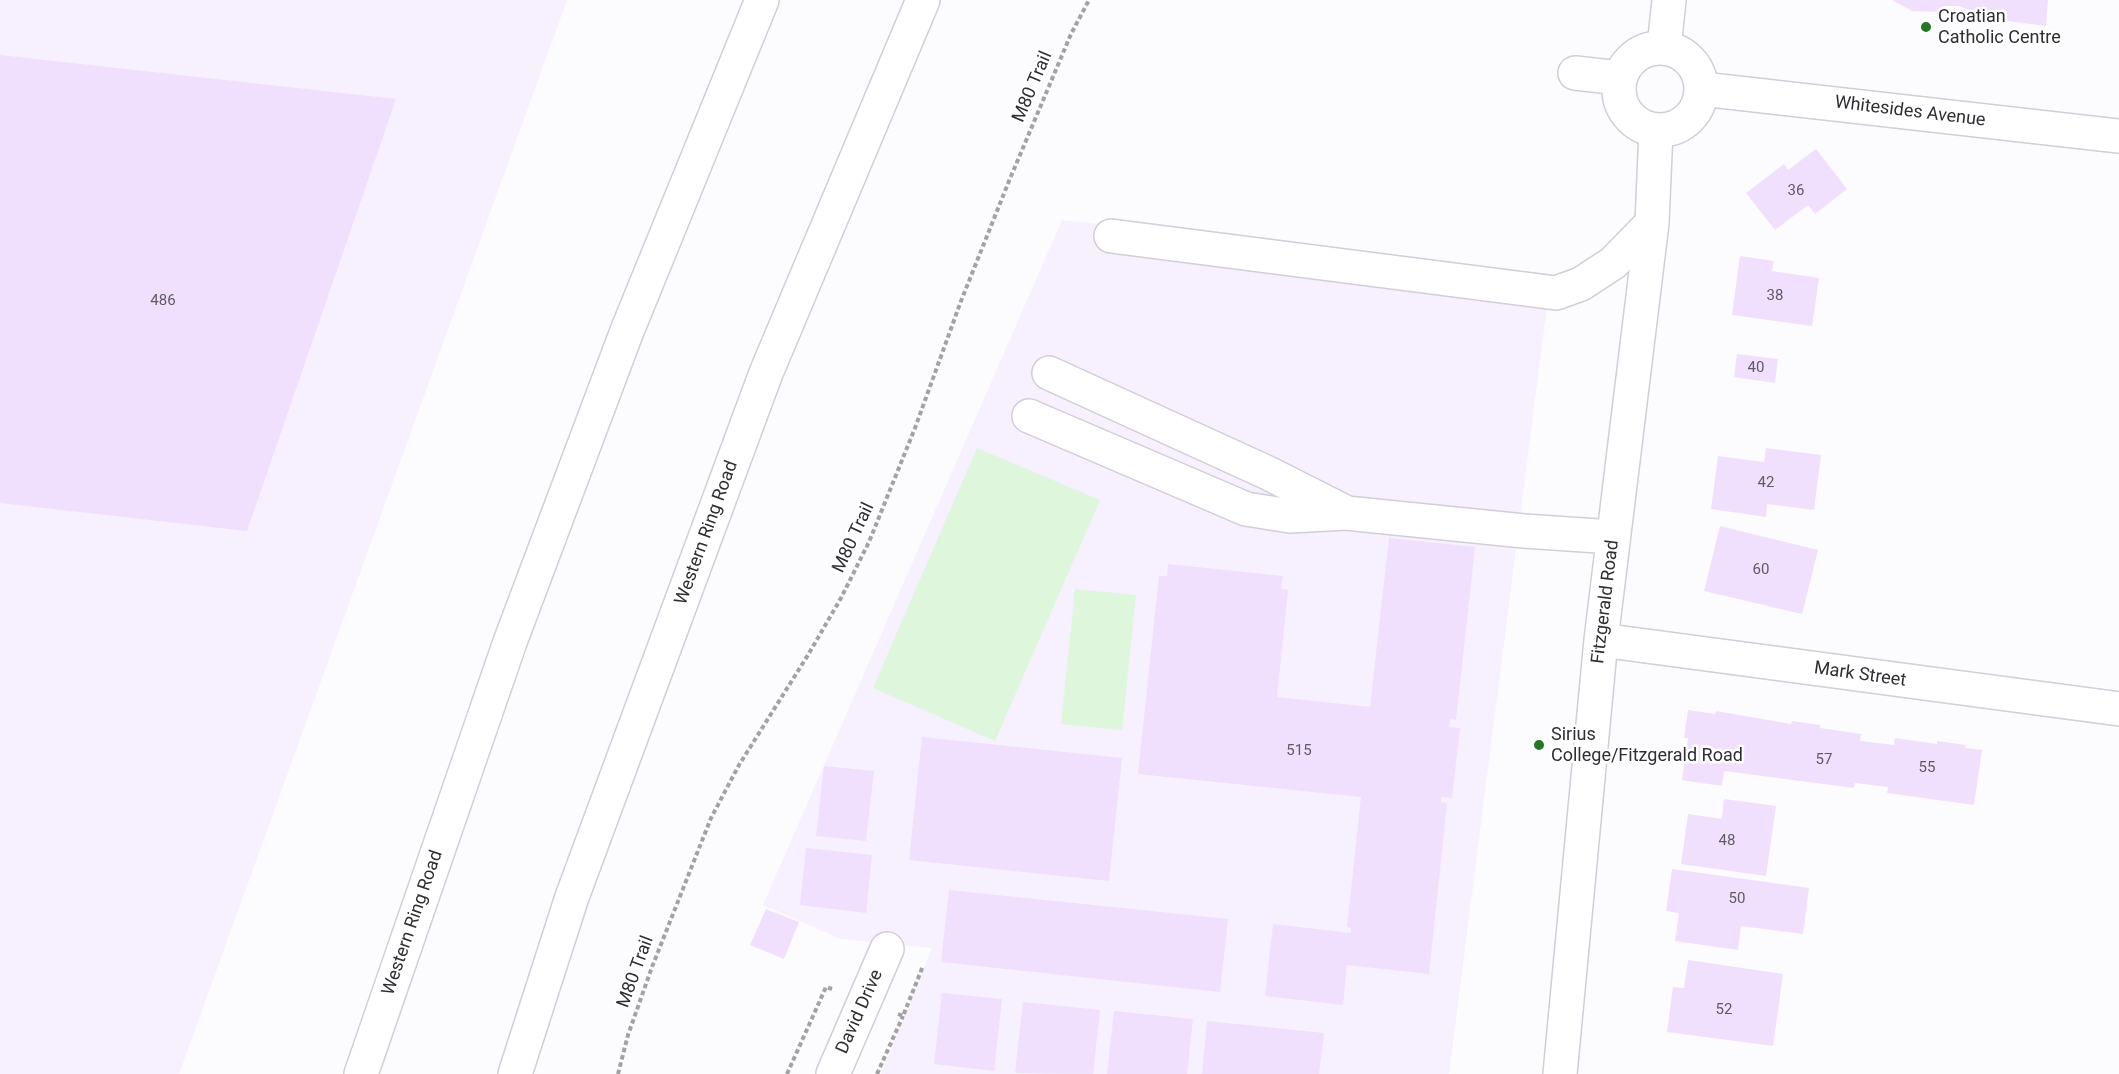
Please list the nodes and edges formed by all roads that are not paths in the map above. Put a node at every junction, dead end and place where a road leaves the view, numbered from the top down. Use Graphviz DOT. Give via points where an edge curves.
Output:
graph roads {
  1 [pos="762,0"];
  2 [pos="923,0"];
  3 [pos="1669,0"];
  4 [pos="1664,48"];
  5 [pos="1575,73"];
  6 [pos="1620,78"];
  7 [pos="1702,89"];
  8 [pos="1656,130"];
  9 [pos="2119,136"];
  10 [pos="1652,223"];
  11 [pos="1111,236"];
  12 [pos="1049,373"];
  13 [pos="1029,416"];
  14 [pos="1346,513"];
  15 [pos="1613,537"];
  16 [pos="1601,640"];
  17 [pos="2119,709"];
  18 [pos="887,949"];
  19 [pos="361,1074"];
  20 [pos="515,1074"];
  21 [pos="833,1074"];
  22 [pos="1560,1074"];
  1 -- 19 [label="main road, Western Ring Road" via="627,331 510,642"];
  2 -- 20 [label="main road, Western Ring Road" via="766,373 572,897"];
  3 -- 4 [label="main road"];
  4 -- 6 [label="main road" via="1649,49 1636,56"];
  4 -- 7 [label="main road" via="1690,61 1700,76"];
  5 -- 6 [label="main road"];
  6 -- 8 [label="main road" via="1622,106 1630,118 1642,127"];
  7 -- 8 [label="main road" via="1693,115 1683,124"];
  7 -- 9 [label="main road, Whitesides Avenue"];
  8 -- 10 [label="main road, Fitzgerald Road"];
  10 -- 11 [label="main road" via="1613,263 1581,284 1556,293"];
  10 -- 15 [label="main road, Fitzgerald Road"];
  12 -- 14 [label="main road"];
  13 -- 14 [label="main road" via="1246,509 1290,516"];
  14 -- 15 [label="main road"];
  15 -- 16 [label="main road, Fitzgerald Road"];
  16 -- 17 [label="main road, Mark Street"];
  16 -- 22 [label="main road, Fitzgerald Road"];
  18 -- 21 [label="main road, David Drive"];
}
